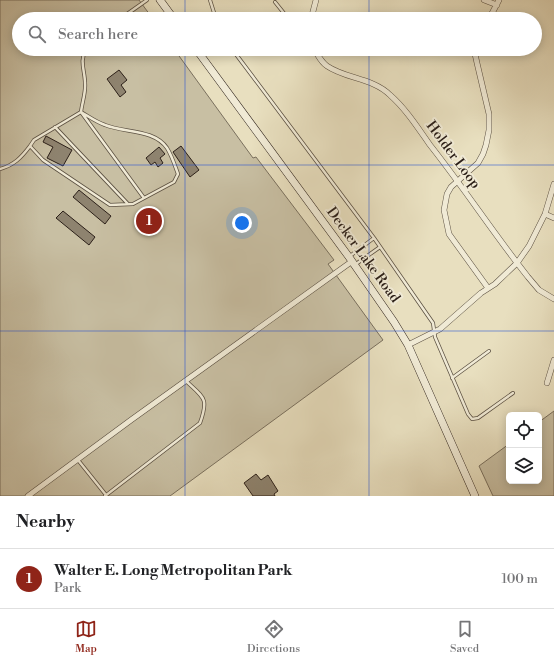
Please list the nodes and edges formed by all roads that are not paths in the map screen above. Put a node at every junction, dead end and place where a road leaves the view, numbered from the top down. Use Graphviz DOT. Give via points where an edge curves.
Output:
graph roads {
  1 [pos="147,0"];
  2 [pos="160,0"];
  3 [pos="210,0"];
  4 [pos="316,0"];
  5 [pos="484,0"];
  6 [pos="275,2"];
  7 [pos="498,3"];
  8 [pos="130,12"];
  9 [pos="169,12"];
  10 [pos="214,12"];
  11 [pos="283,12"];
  12 [pos="312,12"];
  13 [pos="493,12"];
  14 [pos="83,56"];
  15 [pos="201,56"];
  16 [pos="237,56"];
  17 [pos="319,56"];
  18 [pos="476,56"];
  19 [pos="80,112"];
  20 [pos="56,127"];
  21 [pos="30,146"];
  22 [pos="0,169"];
  23 [pos="458,181"];
  24 [pos="554,184"];
  25 [pos="144,198"];
  26 [pos="129,204"];
  27 [pos="545,214"];
  28 [pos="554,218"];
  29 [pos="374,238"];
  30 [pos="380,247"];
  31 [pos="351,261"];
  32 [pos="517,263"];
  33 [pos="488,288"];
  34 [pos="554,299"];
  35 [pos="434,332"];
  36 [pos="408,345"];
  37 [pos="489,351"];
  38 [pos="554,360"];
  39 [pos="452,378"];
  40 [pos="186,380"];
  41 [pos="547,383"];
  42 [pos="513,393"];
  43 [pos="78,459"];
  44 [pos="28,496"];
  45 [pos="106,496"];
  46 [pos="475,496"];
  1 -- 8 [label="lane"];
  2 -- 9 [label="main road"];
  3 -- 10 [label="lane"];
  4 -- 12 [label="street"];
  5 -- 7 [label="street"];
  6 -- 11 [label="lane"];
  7 -- 13 [label="street"];
  14 -- 19 [label="lane" via="82,69 86,84"];
  15 -- 31 [label="main road, Decker Lake Road"];
  16 -- 29 [label="lane"];
  17 -- 23 [label="street, Holder Loop" via="334,70 374,84 390,94"];
  18 -- 23 [label="street" via="489,114 489,130 478,163"];
  19 -- 20 [label="lane"];
  19 -- 25 [label="lane"];
  19 -- 25 [label="lane" via="104,125 147,134 168,148 178,174 174,182"];
  20 -- 21 [label="lane" via="34,140"];
  20 -- 26 [label="lane"];
  21 -- 22 [label="lane" via="10,167"];
  21 -- 26 [label="lane" via="43,160 110,205"];
  23 -- 32 [label="street, Holder Loop"];
  23 -- 33 [label="street" via="451,187 446,198 446,224 449,234"];
  24 -- 27 [label="street"];
  25 -- 26 [label="lane"];
  27 -- 28 [label="street"];
  27 -- 32 [label="street"];
  29 -- 30 [label="lane"];
  29 -- 31 [label="lane"];
  30 -- 31 [label="lane"];
  30 -- 35 [label="lane" via="433,323"];
  31 -- 36 [label="main road, Decker Lake Road"];
  31 -- 40 [label="street"];
  32 -- 33 [label="street"];
  32 -- 34 [label="street, Holder Loop" via="539,290"];
  33 -- 35 [label="street"];
  35 -- 36 [label="street"];
  35 -- 39 [label="lane"];
  36 -- 46 [label="main road, Decker Lake Road"];
  37 -- 39 [label="lane"];
  38 -- 41 [label="street"];
  39 -- 42 [label="lane" via="472,419 478,418"];
  40 -- 43 [label="street"];
  40 -- 45 [label="lane" via="202,396 205,408 200,424"];
  43 -- 44 [label="street"];
  43 -- 45 [label="lane"];
}
